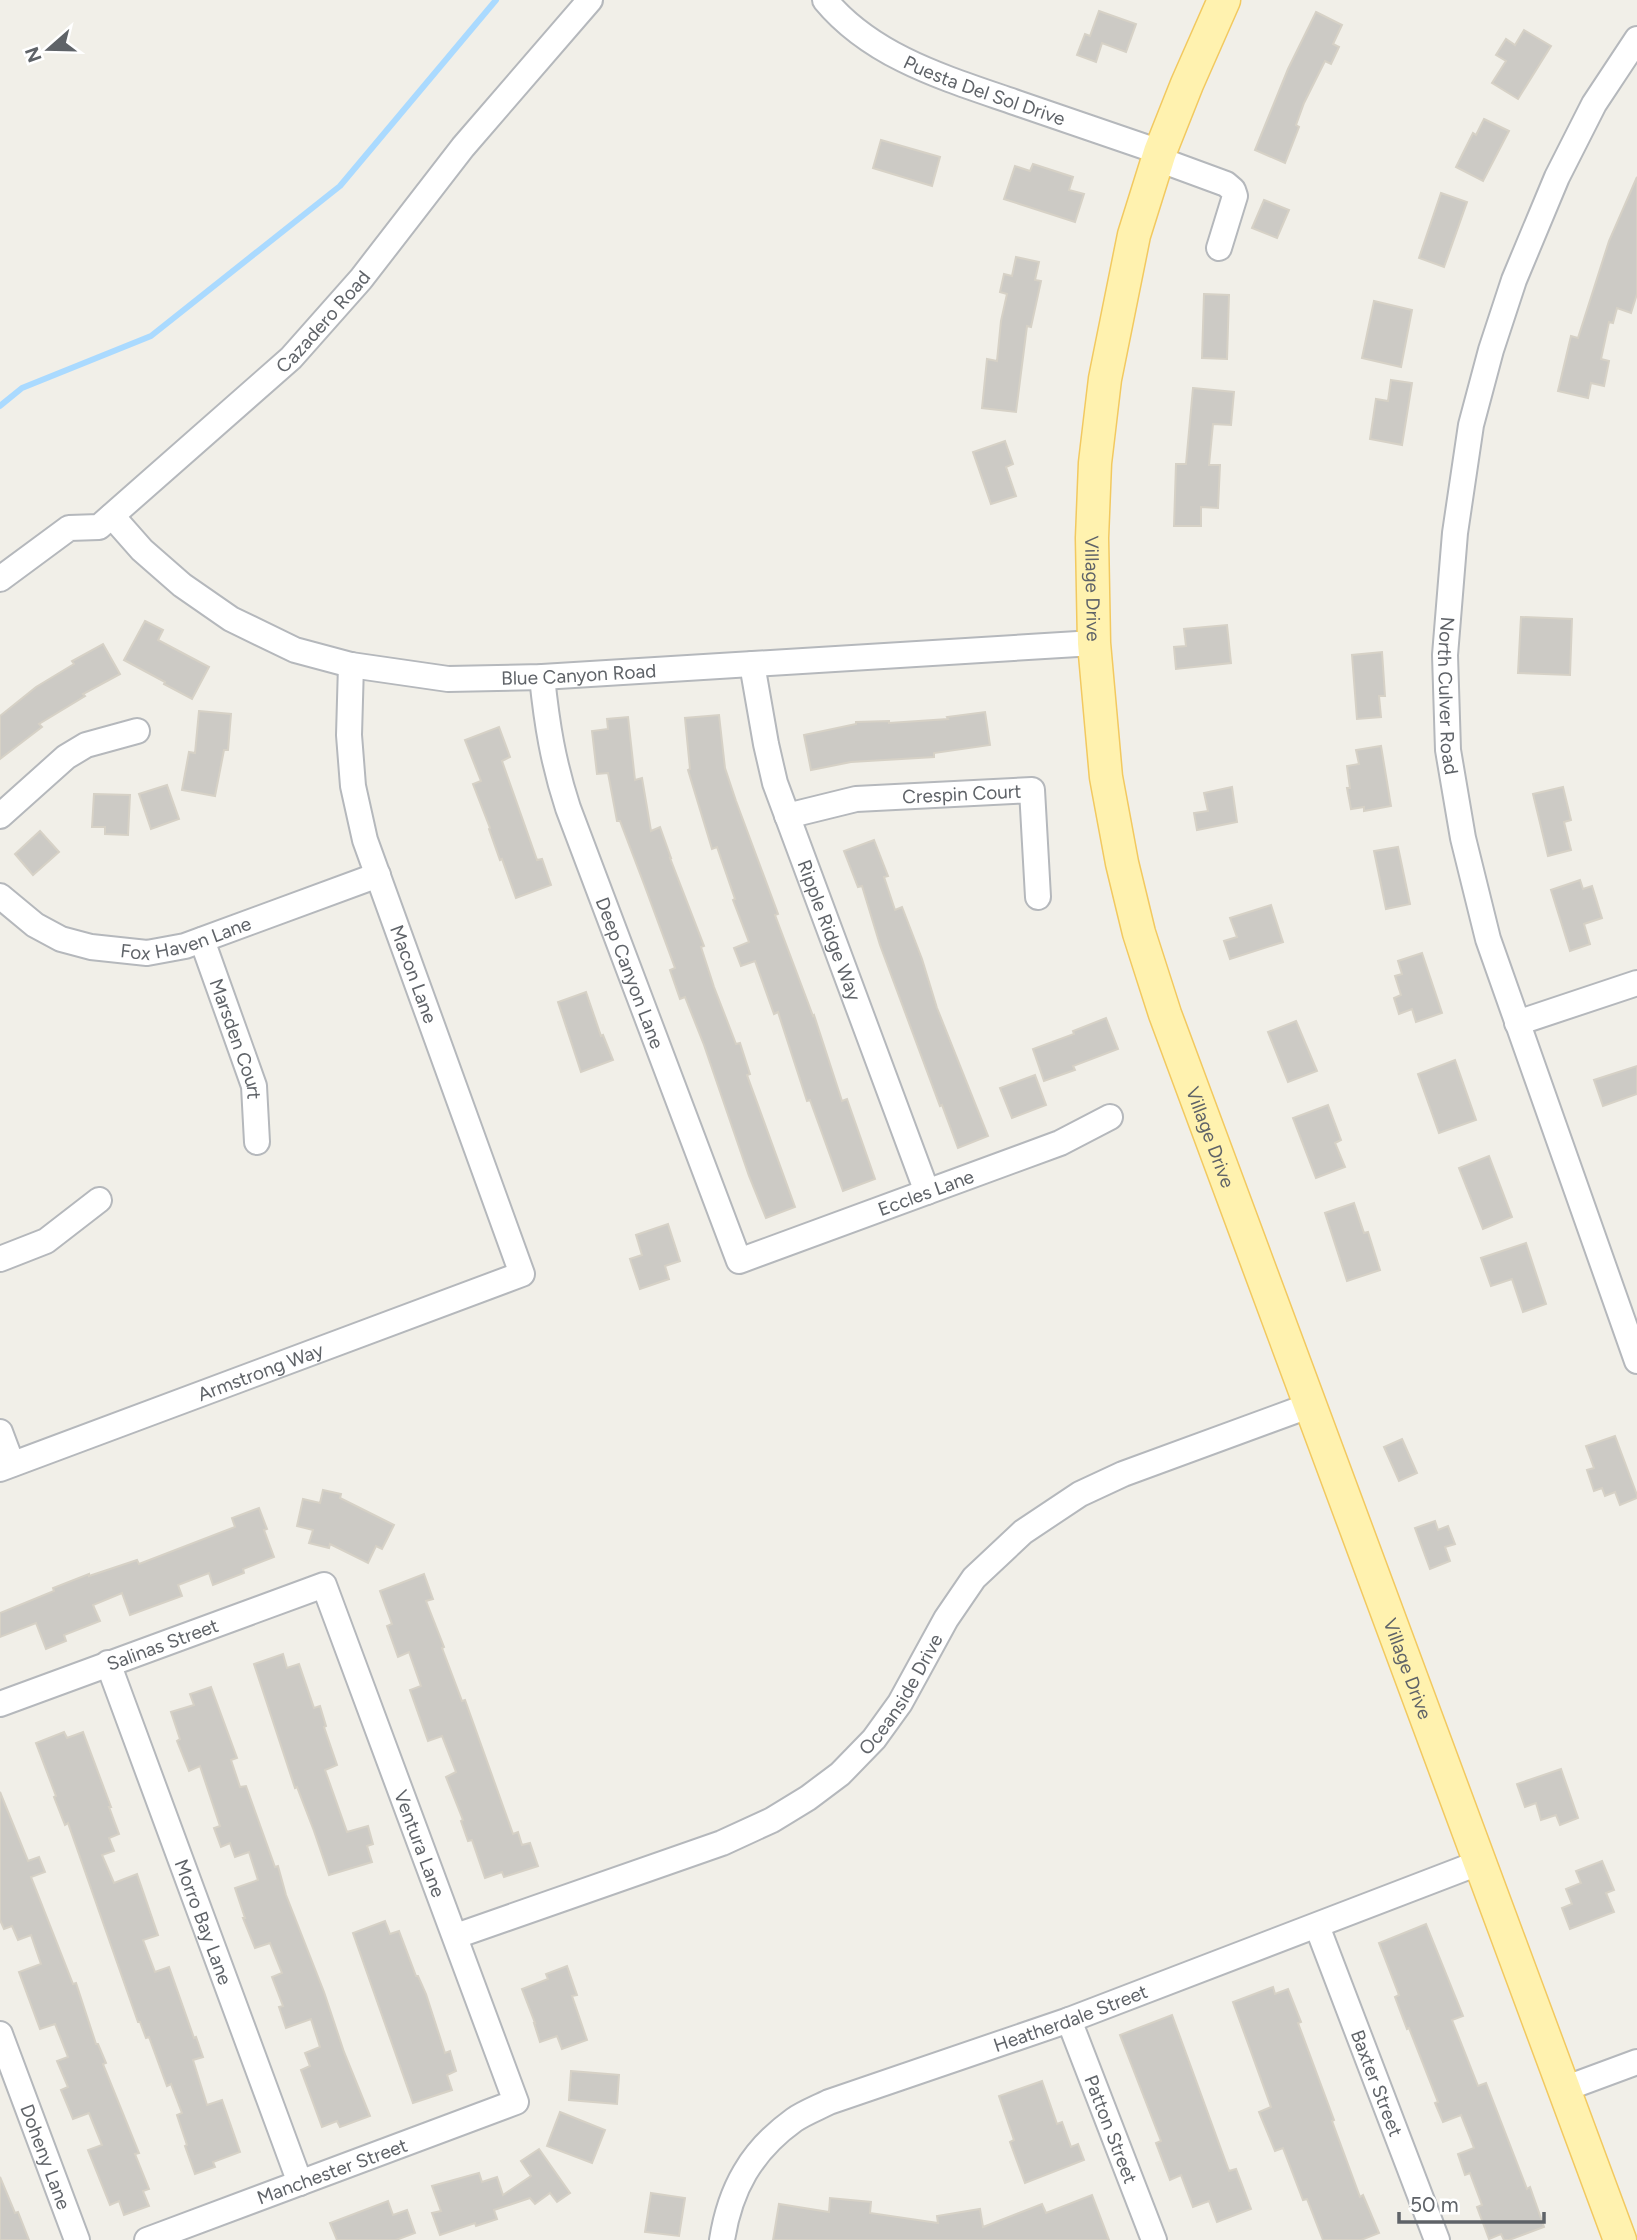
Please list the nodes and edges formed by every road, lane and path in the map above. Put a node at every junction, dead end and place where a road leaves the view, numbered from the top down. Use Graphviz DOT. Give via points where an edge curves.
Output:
graph roads {
  1 [pos="590,0"];
  2 [pos="825,0"];
  3 [pos="1224,0"];
  4 [pos="1637,39"];
  5 [pos="1159,155"];
  6 [pos="1219,248"];
  7 [pos="112,516"];
  8 [pos="0,579"];
  9 [pos="1094,643"];
  10 [pos="752,664"];
  11 [pos="351,665"];
  12 [pos="542,677"];
  13 [pos="136,731"];
  14 [pos="0,816"];
  15 [pos="788,816"];
  16 [pos="378,875"];
  17 [pos="0,896"];
  18 [pos="1038,897"];
  19 [pos="202,940"];
  20 [pos="1637,982"];
  21 [pos="1517,1023"];
  22 [pos="1110,1117"];
  23 [pos="257,1142"];
  24 [pos="928,1192"];
  25 [pos="99,1200"];
  26 [pos="0,1259"];
  27 [pos="739,1261"];
  28 [pos="523,1274"];
  29 [pos="1637,1361"];
  30 [pos="1311,1405"];
  31 [pos="0,1432"];
  32 [pos="6,1466"];
  33 [pos="324,1586"];
  34 [pos="108,1663"];
  35 [pos="0,1704"];
  36 [pos="1481,1862"];
  37 [pos="1317,1926"];
  38 [pos="456,1936"];
  39 [pos="1069,2020"];
  40 [pos="0,2034"];
  41 [pos="1637,2062"];
  42 [pos="1564,2089"];
  43 [pos="516,2102"];
  44 [pos="300,2183"];
  45 [pos="76,2240"];
  46 [pos="147,2240"];
  47 [pos="722,2240"];
  48 [pos="1154,2240"];
  49 [pos="1437,2240"];
  50 [pos="1620,2240"];
  1 -- 7 [label="street, Cazadero Road" via="291,358"];
  2 -- 5 [label="street, Puesta Del Sol Drive" via="862,36 891,54"];
  3 -- 5 [label="main road, Village Drive"];
  4 -- 21 [label="street, North Culver Road" via="1594,104 1514,280 1471,425 1455,533 1445,655 1448,750 1463,838 1488,939"];
  5 -- 6 [label="street, Puesta Del Sol Drive" via="1233,190"];
  5 -- 9 [label="main road, Village Drive" via="1134,235 1105,379 1095,463"];
  7 -- 8 [label="street, Cazadero Road" via="99,527 69,528"];
  7 -- 11 [label="street, Blue Canyon Road" via="172,576 231,619 295,650"];
  9 -- 10 [label="street, Blue Canyon Road"];
  9 -- 30 [label="main road, Village Drive" via="1106,777 1139,933"];
  10 -- 12 [label="street, Blue Canyon Road"];
  10 -- 15 [label="street, Ripple Ridge Way" via="775,783"];
  11 -- 12 [label="street, Blue Canyon Road" via="448,679"];
  11 -- 16 [label="street, Macon Lane" via="353,786"];
  12 -- 27 [label="street, Deep Canyon Lane" via="548,735 568,808"];
  13 -- 14 [label="street" via="86,745 66,757"];
  15 -- 18 [label="street, Crespin Court" via="856,799 1032,790"];
  15 -- 24 [label="street, Ripple Ridge Way"];
  16 -- 19 [label="street, Fox Haven Lane"];
  16 -- 28 [label="street, Macon Lane"];
  17 -- 19 [label="street, Fox Haven Lane" via="35,925 61,939 91,947 147,953"];
  19 -- 23 [label="street, Marsden Court" via="254,1086"];
  20 -- 21 [label="street"];
  21 -- 29 [label="street, North Culver Road"];
  22 -- 24 [label="street, Eccles Lane" via="1060,1143"];
  24 -- 27 [label="street, Eccles Lane"];
  25 -- 26 [label="street" via="46,1241"];
  28 -- 32 [label="street, Armstrong Way"];
  30 -- 36 [label="main road, Village Drive"];
  30 -- 38 [label="street, Oceanside Drive" via="1123,1474 1080,1494 1023,1532 974,1578 874,1739 808,1798 722,1843"];
  31 -- 32 [label="street"];
  33 -- 34 [label="street, Salinas Street"];
  33 -- 38 [label="street, Ventura Lane"];
  34 -- 35 [label="street, Salinas Street"];
  34 -- 44 [label="street, Morro Bay Lane"];
  36 -- 37 [label="street, Heatherdale Street"];
  36 -- 42 [label="main road, Village Drive"];
  37 -- 39 [label="street, Heatherdale Street"];
  37 -- 49 [label="street, Baxter Street"];
  38 -- 43 [label="street, Ventura Lane"];
  39 -- 47 [label="street, Heatherdale Street" via="829,2102 796,2119 767,2143 743,2173 726,2212"];
  39 -- 48 [label="street, Patton Street"];
  40 -- 45 [label="street, Doheny Lane"];
  41 -- 42 [label="street"];
  42 -- 50 [label="main road, Village Drive"];
  43 -- 44 [label="street, Manchester Street"];
  44 -- 46 [label="street, Manchester Street"];
}
